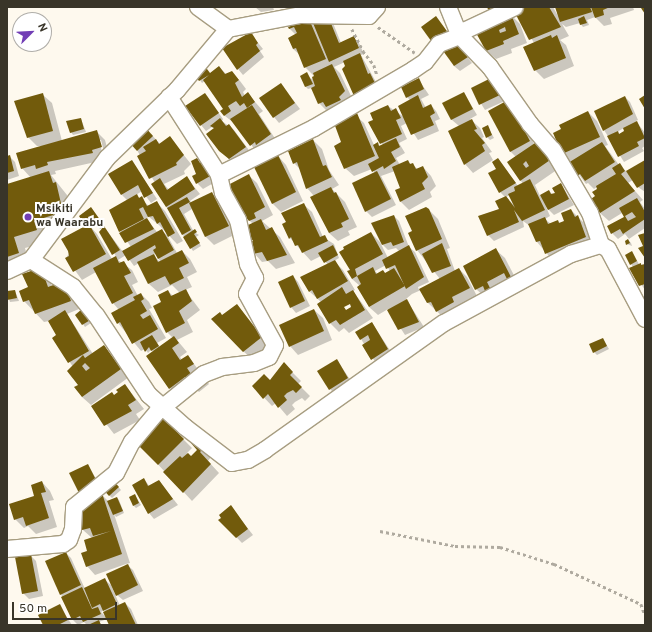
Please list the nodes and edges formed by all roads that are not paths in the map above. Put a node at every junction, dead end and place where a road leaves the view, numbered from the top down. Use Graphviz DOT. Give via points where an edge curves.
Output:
graph roads {
  1 [pos="198,7"];
  2 [pos="448,7"];
  3 [pos="515,7"];
  4 [pos="373,12"];
  5 [pos="228,29"];
  6 [pos="460,36"];
  7 [pos="168,97"];
  8 [pos="220,175"];
  9 [pos="602,245"];
  10 [pos="31,260"];
  11 [pos="7,271"];
  12 [pos="645,319"];
  13 [pos="163,406"];
  14 [pos="7,549"];
  1 -- 5 [label="street"];
  2 -- 6 [label="street"];
  3 -- 6 [label="street" via="466,30"];
  4 -- 5 [label="street" via="301,15"];
  5 -- 7 [label="street"];
  6 -- 8 [label="street" via="439,44 425,62 314,128"];
  6 -- 9 [label="street" via="490,67 530,124 553,150 590,214"];
  7 -- 8 [label="street"];
  7 -- 10 [label="street" via="107,158"];
  8 -- 13 [label="street" via="223,193 238,220 248,264 255,278 247,294 275,345 269,357 254,363 222,366 204,374"];
  9 -- 12 [label="street" via="615,259"];
  9 -- 13 [label="street" via="571,254 444,323 248,460 232,463 185,427"];
  10 -- 11 [label="street"];
  10 -- 13 [label="street" via="73,287 96,315 149,395"];
  13 -- 14 [label="street" via="132,442 116,473 74,507 69,540 63,544"];
}
